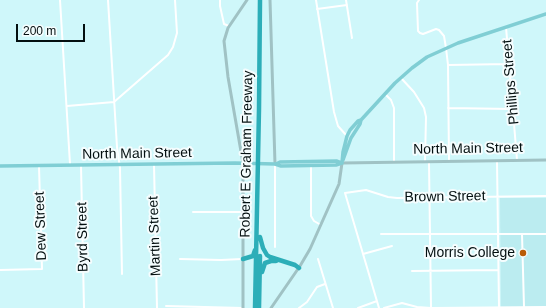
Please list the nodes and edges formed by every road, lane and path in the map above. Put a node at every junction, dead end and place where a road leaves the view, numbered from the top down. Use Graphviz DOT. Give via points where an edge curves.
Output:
graph roads {
  1 [pos="60,0"];
  2 [pos="108,0"];
  3 [pos="175,0"];
  4 [pos="220,0"];
  5 [pos="246,0"];
  6 [pos="261,0"];
  7 [pos="270,0"];
  8 [pos="316,0"];
  9 [pos="346,0"];
  10 [pos="419,0"];
  11 [pos="347,5"];
  12 [pos="317,9"];
  13 [pos="546,14"];
  14 [pos="229,26"];
  15 [pos="506,27"];
  16 [pos="352,38"];
  17 [pos="446,48"];
  18 [pos="509,64"];
  19 [pos="448,65"];
  20 [pos="400,77"];
  21 [pos="385,94"];
  22 [pos="114,102"];
  23 [pos="67,106"];
  24 [pos="448,108"];
  25 [pos="513,109"];
  26 [pos="359,120"];
  27 [pos="347,136"];
  28 [pos="497,160"];
  29 [pos="517,160"];
  30 [pos="546,160"];
  31 [pos="425,161"];
  32 [pos="429,161"];
  33 [pos="449,161"];
  34 [pos="394,162"];
  35 [pos="243,163"];
  36 [pos="342,163"];
  37 [pos="154,164"];
  38 [pos="275,164"];
  39 [pos="70,165"];
  40 [pos="81,165"];
  41 [pos="119,165"];
  42 [pos="311,165"];
  43 [pos="0,166"];
  44 [pos="39,166"];
  45 [pos="498,196"];
  46 [pos="546,196"];
  47 [pos="429,197"];
  48 [pos="193,212"];
  49 [pos="243,212"];
  50 [pos="321,225"];
  51 [pos="429,233"];
  52 [pos="381,234"];
  53 [pos="498,234"];
  54 [pos="522,234"];
  55 [pos="546,234"];
  56 [pos="259,238"];
  57 [pos="392,246"];
  58 [pos="275,247"];
  59 [pos="363,254"];
  60 [pos="180,259"];
  61 [pos="246,259"];
  62 [pos="318,259"];
  63 [pos="288,262"];
  64 [pos="299,268"];
  65 [pos="0,270"];
  66 [pos="498,270"];
  67 [pos="412,271"];
  68 [pos="430,271"];
  69 [pos="122,274"];
  70 [pos="258,277"];
  71 [pos="325,284"];
  72 [pos="377,301"];
  73 [pos="166,306"];
  74 [pos="182,307"];
  75 [pos="524,307"];
  76 [pos="546,307"];
  77 [pos="84,308"];
  78 [pos="157,308"];
  79 [pos="243,308"];
  80 [pos="255,308"];
  81 [pos="259,308"];
  82 [pos="270,308"];
  83 [pos="299,308"];
  84 [pos="333,308"];
  85 [pos="358,308"];
  86 [pos="379,308"];
  87 [pos="384,308"];
  88 [pos="431,308"];
  89 [pos="499,308"];
  1 -- 23 [label="street"];
  2 -- 22 [label="street"];
  3 -- 22 [label="street" via="178,28 171,51"];
  4 -- 14 [label="street" via="224,24"];
  5 -- 14 [label="main road"];
  6 -- 56 [label="highway, Robert E Graham Freeway"];
  7 -- 38 [label="main road"];
  8 -- 12 [label="street"];
  9 -- 11 [label="street"];
  10 -- 17 [label="street" via="418,31 423,34 439,30 444,36"];
  11 -- 12 [label="street"];
  11 -- 16 [label="street"];
  12 -- 27 [label="street" via="334,112 338,126"];
  13 -- 15 [label="main road"];
  14 -- 35 [label="main road" via="224,46"];
  15 -- 17 [label="main road"];
  15 -- 18 [label="street, Phillips Street"];
  17 -- 19 [label="street"];
  17 -- 20 [label="main road" via="421,61"];
  18 -- 19 [label="street"];
  18 -- 25 [label="street, Phillips Street"];
  19 -- 24 [label="street"];
  20 -- 21 [label="main road"];
  20 -- 31 [label="street" via="424,108"];
  21 -- 26 [label="main road"];
  21 -- 34 [label="street" via="394,108"];
  22 -- 23 [label="street"];
  22 -- 41 [label="street"];
  23 -- 39 [label="street"];
  24 -- 25 [label="street"];
  24 -- 33 [label="street"];
  25 -- 29 [label="street, Phillips Street"];
  26 -- 27 [label="main road"];
  26 -- 36 [label="main road" via="360,124 351,138"];
  27 -- 36 [label="main road"];
  28 -- 29 [label="main road, North Main Street"];
  28 -- 33 [label="main road, North Main Street"];
  28 -- 45 [label="street"];
  29 -- 30 [label="main road, North Main Street"];
  31 -- 32 [label="main road, North Main Street"];
  31 -- 34 [label="main road, North Main Street"];
  32 -- 33 [label="main road, North Main Street"];
  32 -- 47 [label="street"];
  34 -- 36 [label="main road, North Main Street"];
  35 -- 37 [label="main road, North Main Street"];
  35 -- 38 [label="main road, North Main Street"];
  35 -- 49 [label="main road"];
  36 -- 38 [label="main road" via="330,161"];
  36 -- 42 [label="main road"];
  36 -- 50 [label="main road" via="339,184"];
  37 -- 41 [label="main road, North Main Street"];
  37 -- 78 [label="street, Martin Street"];
  38 -- 42 [label="main road"];
  38 -- 58 [label="street"];
  39 -- 40 [label="main road, North Main Street"];
  39 -- 44 [label="main road, North Main Street"];
  40 -- 41 [label="main road, North Main Street"];
  40 -- 77 [label="street, Byrd Street"];
  41 -- 69 [label="street"];
  42 -- 50 [label="street" via="311,216"];
  43 -- 44 [label="main road, North Main Street"];
  44 -- 65 [label="street, Dew Street" via="42,268"];
  45 -- 46 [label="street, Brown Street"];
  45 -- 47 [label="street, Brown Street"];
  45 -- 53 [label="street"];
  47 -- 51 [label="street"];
  47 -- 59 [label="street, Brown Street" via="391,198 363,190 345,193"];
  48 -- 49 [label="street"];
  49 -- 61 [label="main road"];
  50 -- 64 [label="main road"];
  51 -- 52 [label="street"];
  51 -- 53 [label="street"];
  51 -- 68 [label="street"];
  53 -- 54 [label="street"];
  53 -- 66 [label="street"];
  54 -- 55 [label="street"];
  54 -- 75 [label="street"];
  56 -- 61 [label="highway" via="254,254"];
  56 -- 63 [label="highway" via="267,255"];
  56 -- 70 [label="highway, Robert E Graham Freeway"];
  57 -- 59 [label="street"];
  59 -- 72 [label="street"];
  60 -- 61 [label="street"];
  61 -- 70 [label="highway" via="255,264"];
  61 -- 79 [label="main road"];
  62 -- 71 [label="street"];
  63 -- 64 [label="highway"];
  63 -- 70 [label="highway" via="265,263"];
  64 -- 82 [label="main road"];
  66 -- 68 [label="street"];
  66 -- 89 [label="street"];
  67 -- 68 [label="street"];
  68 -- 88 [label="street"];
  70 -- 80 [label="highway, Robert E Graham Freeway"];
  70 -- 81 [label="highway, Robert E Graham Freeway"];
  71 -- 83 [label="street" via="318,287"];
  71 -- 84 [label="street"];
  72 -- 85 [label="street"];
  72 -- 86 [label="street"];
  73 -- 74 [label="street"];
  74 -- 79 [label="street"];
  75 -- 76 [label="street"];
  75 -- 89 [label="street"];
  87 -- 88 [label="street" via="402,303"];
  88 -- 89 [label="street"];
}
